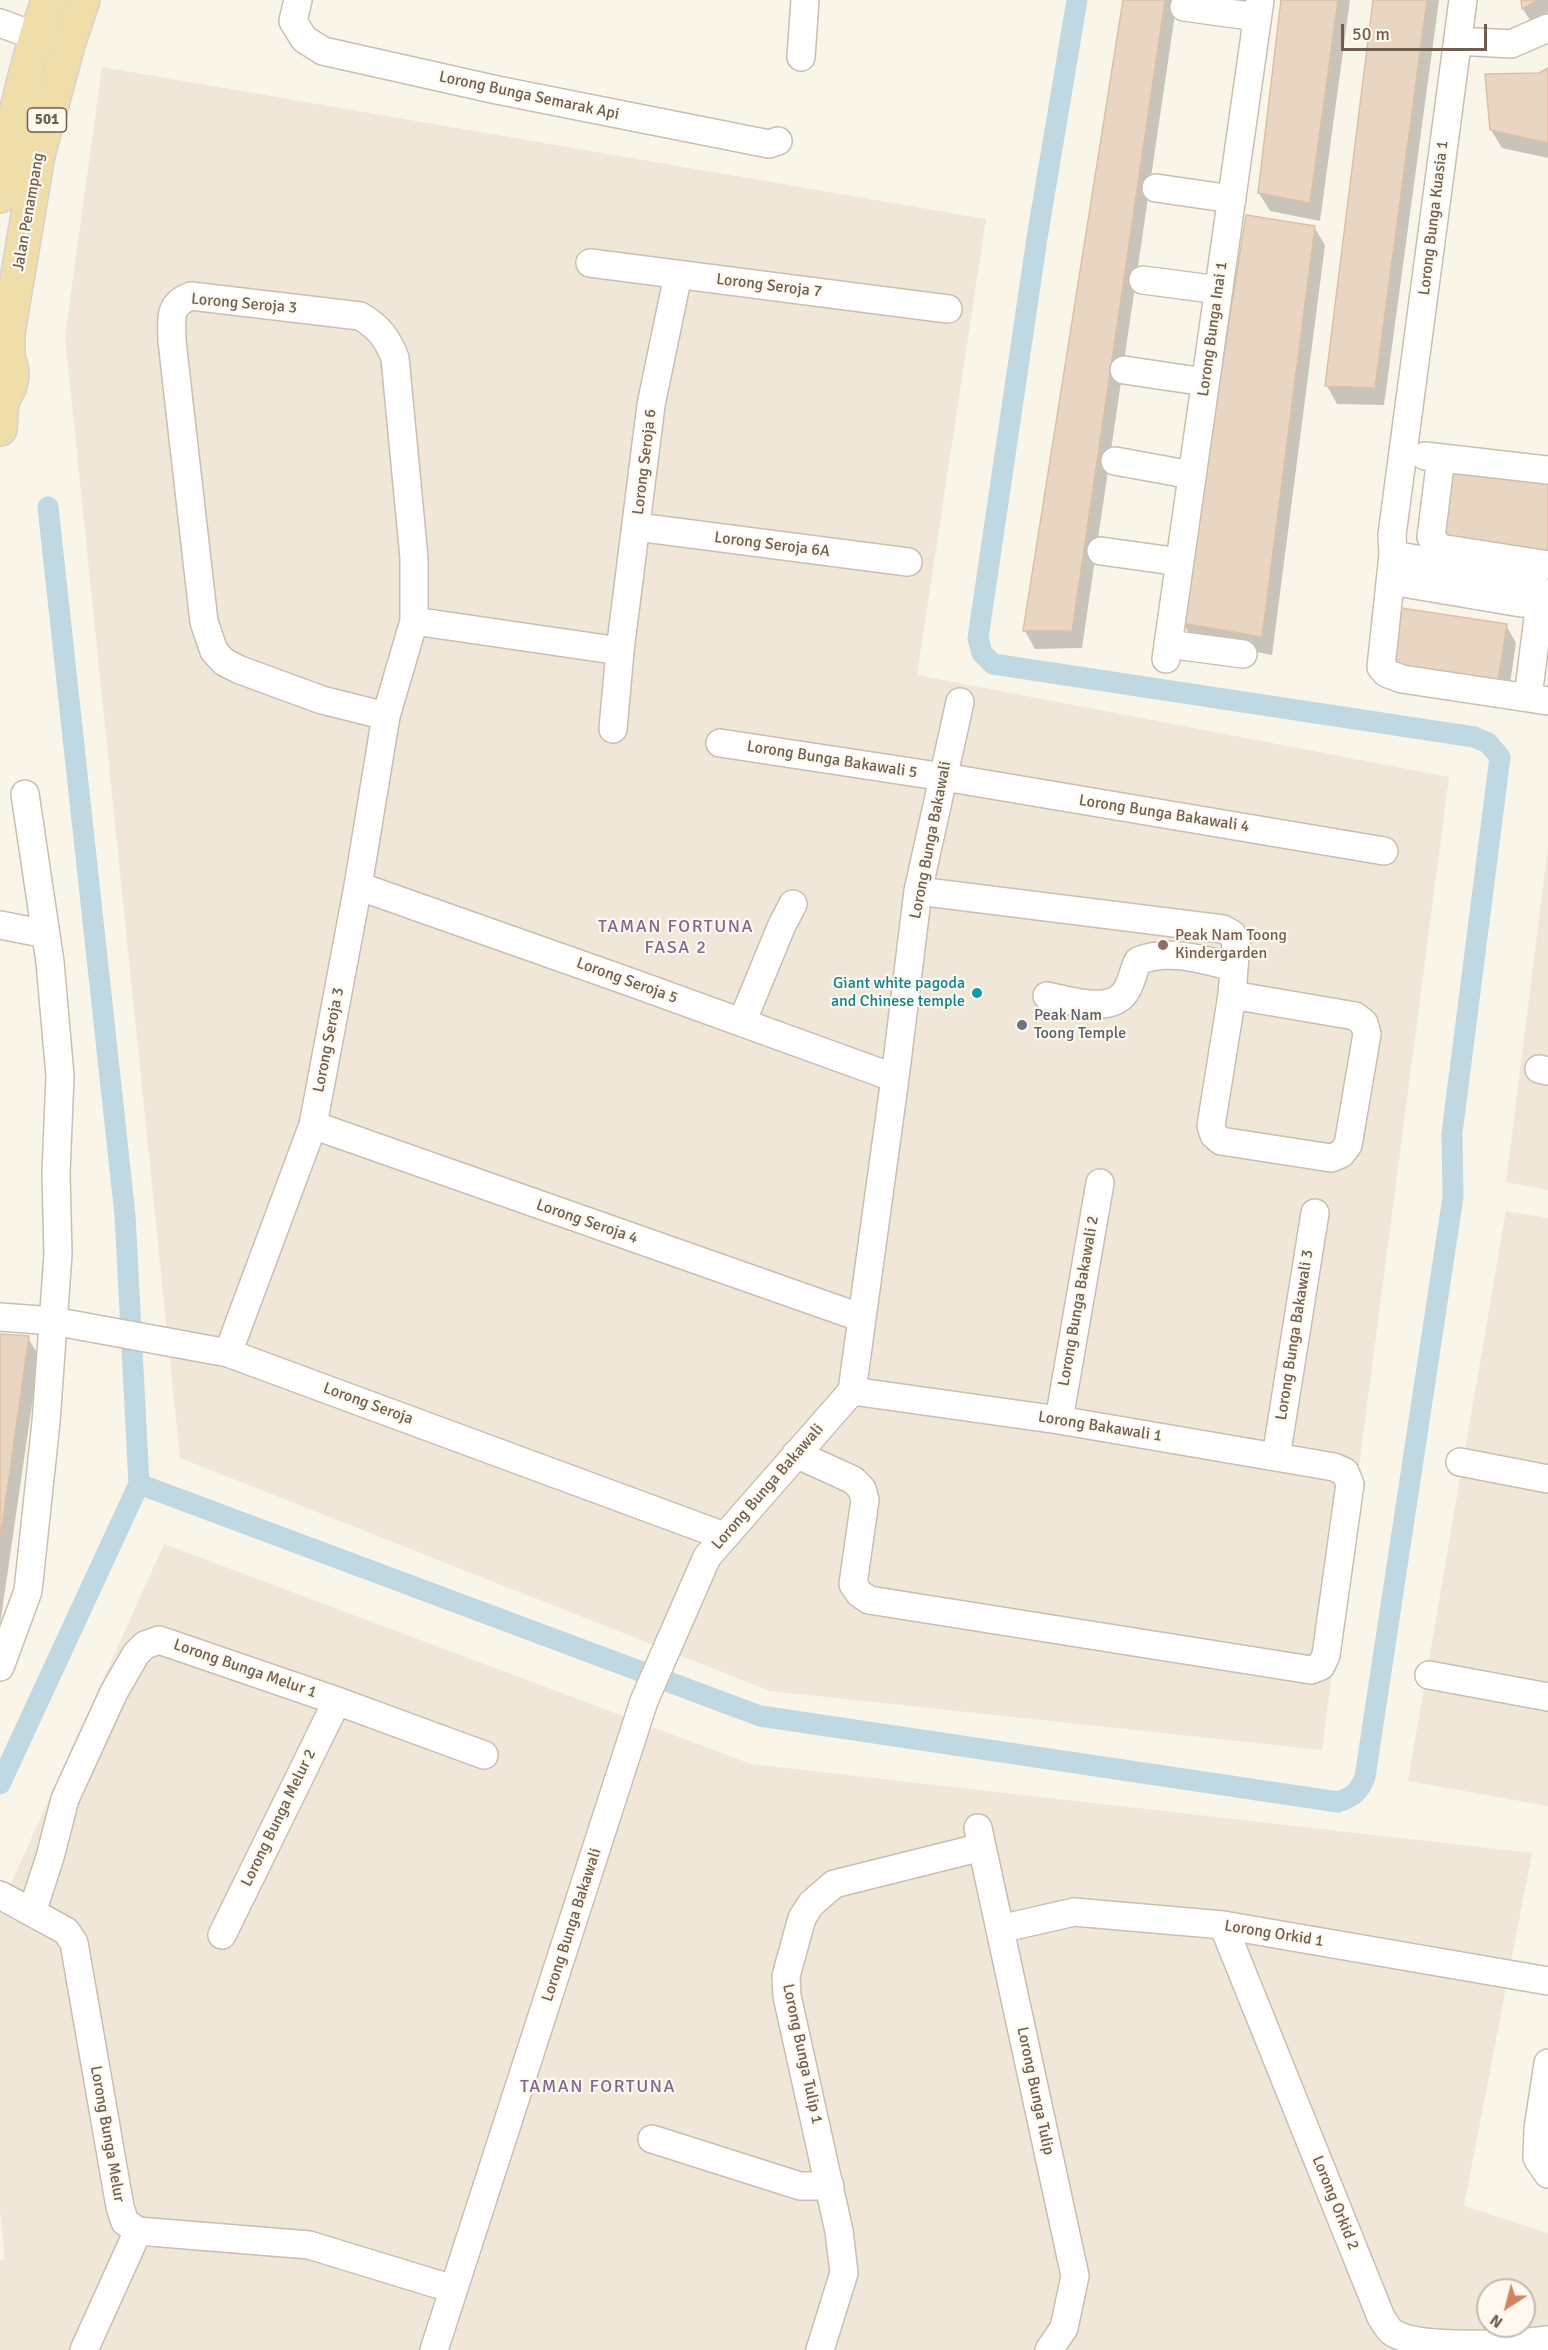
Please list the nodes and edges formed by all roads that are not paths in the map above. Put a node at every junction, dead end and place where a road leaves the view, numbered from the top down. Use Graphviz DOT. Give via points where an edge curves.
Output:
graph roads {
  1 [pos="48,0"];
  2 [pos="83,0"];
  3 [pos="805,0"];
  4 [pos="1463,0"];
  5 [pos="1184,7"];
  6 [pos="1258,9"];
  7 [pos="296,10"];
  8 [pos="0,23"];
  9 [pos="1548,28"];
  10 [pos="35,36"];
  11 [pos="1458,40"];
  12 [pos="801,57"];
  13 [pos="19,102"];
  14 [pos="0,128"];
  15 [pos="778,141"];
  16 [pos="1156,188"];
  17 [pos="0,196"];
  18 [pos="1232,199"];
  19 [pos="590,263"];
  20 [pos="678,275"];
  21 [pos="1143,280"];
  22 [pos="1218,290"];
  23 [pos="948,309"];
  24 [pos="5,365"];
  25 [pos="1124,370"];
  26 [pos="1205,382"];
  27 [pos="0,429"];
  28 [pos="1404,445"];
  29 [pos="1441,458"];
  30 [pos="1115,461"];
  31 [pos="1548,470"];
  32 [pos="1192,475"];
  33 [pos="637,527"];
  34 [pos="1101,551"];
  35 [pos="908,562"];
  36 [pos="1180,562"];
  37 [pos="1548,565"];
  38 [pos="1392,568"];
  39 [pos="1544,603"];
  40 [pos="414,621"];
  41 [pos="620,651"];
  42 [pos="1243,654"];
  43 [pos="1538,699"];
  44 [pos="960,702"];
  45 [pos="386,716"];
  46 [pos="613,729"];
  47 [pos="720,743"];
  48 [pos="944,777"];
  49 [pos="25,794"];
  50 [pos="1384,851"];
  51 [pos="358,886"];
  52 [pos="918,891"];
  53 [pos="793,904"];
  54 [pos="0,925"];
  55 [pos="46,934"];
  56 [pos="1233,967"];
  57 [pos="1232,995"];
  58 [pos="1047,996"];
  59 [pos="742,1022"];
  60 [pos="895,1078"];
  61 [pos="313,1125"];
  62 [pos="1100,1183"];
  63 [pos="1315,1213"];
  64 [pos="0,1317"];
  65 [pos="862,1318"];
  66 [pos="53,1321"];
  67 [pos="228,1353"];
  68 [pos="852,1391"];
  69 [pos="1059,1420"];
  70 [pos="796,1454"];
  71 [pos="1276,1457"];
  72 [pos="1460,1462"];
  73 [pos="1548,1479"];
  74 [pos="724,1536"];
  75 [pos="0,1667"];
  76 [pos="1429,1675"];
  77 [pos="1548,1697"];
  78 [pos="337,1701"];
  79 [pos="484,1755"];
  80 [pos="980,1838"];
  81 [pos="0,1895"];
  82 [pos="32,1912"];
  83 [pos="1223,1925"];
  84 [pos="1000,1929"];
  85 [pos="222,1935"];
  86 [pos="1548,1981"];
  87 [pos="1548,2063"];
  88 [pos="652,2139"];
  89 [pos="1542,2166"];
  90 [pos="830,2186"];
  91 [pos="138,2230"];
  92 [pos="453,2289"];
  93 [pos="1548,2340"];
  94 [pos="84,2350"];
  95 [pos="434,2350"];
  96 [pos="820,2350"];
  97 [pos="1049,2350"];
  1 -- 10 [label="main road, Jalan Penampang / 501"];
  2 -- 24 [label="main road, Jalan Penampang / 501" via="38,155"];
  3 -- 12 [label="street"];
  4 -- 11 [label="street, Lorong Bunga Kuasia 1"];
  5 -- 6 [label="street"];
  6 -- 18 [label="street, Lorong Bunga Inai 1"];
  7 -- 15 [label="street, Lorong Bunga Semarak Api" via="304,39 323,51 769,144"];
  8 -- 10 [label="street"];
  9 -- 11 [label="street" via="1511,44"];
  10 -- 13 [label="main road, Jalan Penampang / 501"];
  11 -- 28 [label="street, Lorong Bunga Kuasia 1"];
  13 -- 14 [label="street"];
  13 -- 17 [label="main road, Jalan Penampang / 501"];
  16 -- 18 [label="street"];
  18 -- 22 [label="street, Lorong Bunga Inai 1"];
  19 -- 20 [label="street, Lorong Seroja 7"];
  20 -- 23 [label="street, Lorong Seroja 7"];
  20 -- 33 [label="street, Lorong Seroja 6" via="651,405"];
  21 -- 22 [label="street"];
  22 -- 26 [label="street, Lorong Bunga Inai 1"];
  24 -- 27 [label="main road, Jalan Penampang / 501"];
  25 -- 26 [label="street"];
  26 -- 32 [label="street, Lorong Bunga Inai 1"];
  28 -- 29 [label="street"];
  28 -- 38 [label="street, Lorong Bunga Kuasia 1" via="1392,535"];
  29 -- 31 [label="street"];
  29 -- 37 [label="street" via="1431,537 1440,548"];
  30 -- 32 [label="street"];
  32 -- 36 [label="street, Lorong Bunga Inai 1"];
  33 -- 35 [label="street, Lorong Seroja 6A"];
  33 -- 41 [label="street, Lorong Seroja 6"];
  34 -- 36 [label="street"];
  36 -- 42 [label="street, Lorong Bunga Inai 1" via="1167,651"];
  38 -- 39 [label="street" via="1529,578"];
  38 -- 43 [label="street, Lorong Bunga Kuasia 1" via="1381,667 1386,674"];
  39 -- 43 [label="street"];
  40 -- 41 [label="street"];
  40 -- 45 [label="street, Lorong Seroja 3"];
  40 -- 45 [label="street, Lorong Seroja 3" via="414,558 395,358 387,339 360,316 191,296 180,300 173,309 172,341 204,622 214,651 240,670 322,700"];
  41 -- 46 [label="street, Lorong Seroja 6"];
  44 -- 48 [label="street, Lorong Bunga Bakawali"];
  45 -- 51 [label="street, Lorong Seroja 3"];
  47 -- 48 [label="street, Lorong Bunga Bakawali 5"];
  48 -- 50 [label="street, Lorong Bunga Bakawali 4"];
  48 -- 52 [label="street, Lorong Bunga Bakawali"];
  49 -- 55 [label="street"];
  51 -- 59 [label="street, Lorong Seroja 5"];
  51 -- 61 [label="street, Lorong Seroja 3"];
  52 -- 56 [label="street" via="1223,929 1236,942"];
  52 -- 60 [label="street, Lorong Bunga Bakawali"];
  53 -- 59 [label="street"];
  54 -- 55 [label="street"];
  55 -- 66 [label="street" via="60,1076 58,1254"];
  56 -- 57 [label="street"];
  56 -- 58 [label="street" via="1171,954 1152,955 1138,961 1126,992 1116,1000 1102,1005"];
  57 -- 57 [label="street" via="1355,1016 1364,1023 1366,1034 1348,1145 1341,1154 1331,1158 1221,1141 1214,1136 1211,1126"];
  59 -- 60 [label="street, Lorong Seroja 5"];
  60 -- 65 [label="street, Lorong Bunga Bakawali"];
  61 -- 65 [label="street, Lorong Seroja 4"];
  61 -- 67 [label="street, Lorong Seroja 3"];
  62 -- 69 [label="street, Lorong Bunga Bakawali 2"];
  63 -- 71 [label="street, Lorong Bunga Bakawali 3"];
  64 -- 66 [label="street, Lorong Seroja"];
  65 -- 68 [label="street, Lorong Bunga Bakawali"];
  66 -- 67 [label="street, Lorong Seroja"];
  66 -- 75 [label="street" via="28,1591"];
  67 -- 74 [label="street, Lorong Seroja"];
  68 -- 69 [label="street, Lorong Bakawali 1"];
  68 -- 70 [label="street, Lorong Bunga Bakawali"];
  69 -- 71 [label="street, Lorong Bakawali 1"];
  70 -- 71 [label="street, Lorong Bakawali 1" via="853,1480 862,1489 865,1500 853,1584 869,1600 1311,1670 1321,1666 1326,1655 1350,1484 1345,1473 1334,1467"];
  70 -- 74 [label="street, Lorong Bunga Bakawali"];
  72 -- 73 [label="street"];
  74 -- 92 [label="street, Lorong Bunga Bakawali" via="707,1557 644,1701"];
  76 -- 77 [label="street"];
  78 -- 79 [label="street, Lorong Bunga Melur 1"];
  78 -- 82 [label="street, Lorong Bunga Melur 1" via="159,1640 145,1645 114,1692 65,1799"];
  78 -- 85 [label="street, Lorong Bunga Melur 2"];
  80 -- 84 [label="street, Lorong Bunga Tulip"];
  80 -- 90 [label="street, Lorong Bunga Tulip 1" via="834,1884 811,1904 802,1918 786,1976 787,1996"];
  81 -- 82 [label="street, Lorong Bunga Melur"];
  82 -- 91 [label="street, Lorong Bunga Melur" via="66,1931 74,1943 120,2207 125,2222"];
  83 -- 84 [label="street, Lorong Orkid 1" via="1074,1911"];
  83 -- 86 [label="street, Lorong Orkid 1"];
  83 -- 93 [label="street, Lorong Orkid 2" via="1386,2325 1392,2332 1419,2342 1509,2345"];
  84 -- 97 [label="street, Lorong Bunga Tulip" via="1076,2276 1064,2328"];
  87 -- 89 [label="street" via="1538,2129"];
  88 -- 90 [label="street" via="800,2186"];
  90 -- 96 [label="street, Lorong Bunga Tulip 1" via="844,2273"];
  91 -- 92 [label="street" via="309,2245"];
  91 -- 94 [label="street"];
  92 -- 95 [label="street, Lorong Bunga Bakawali"];
}
